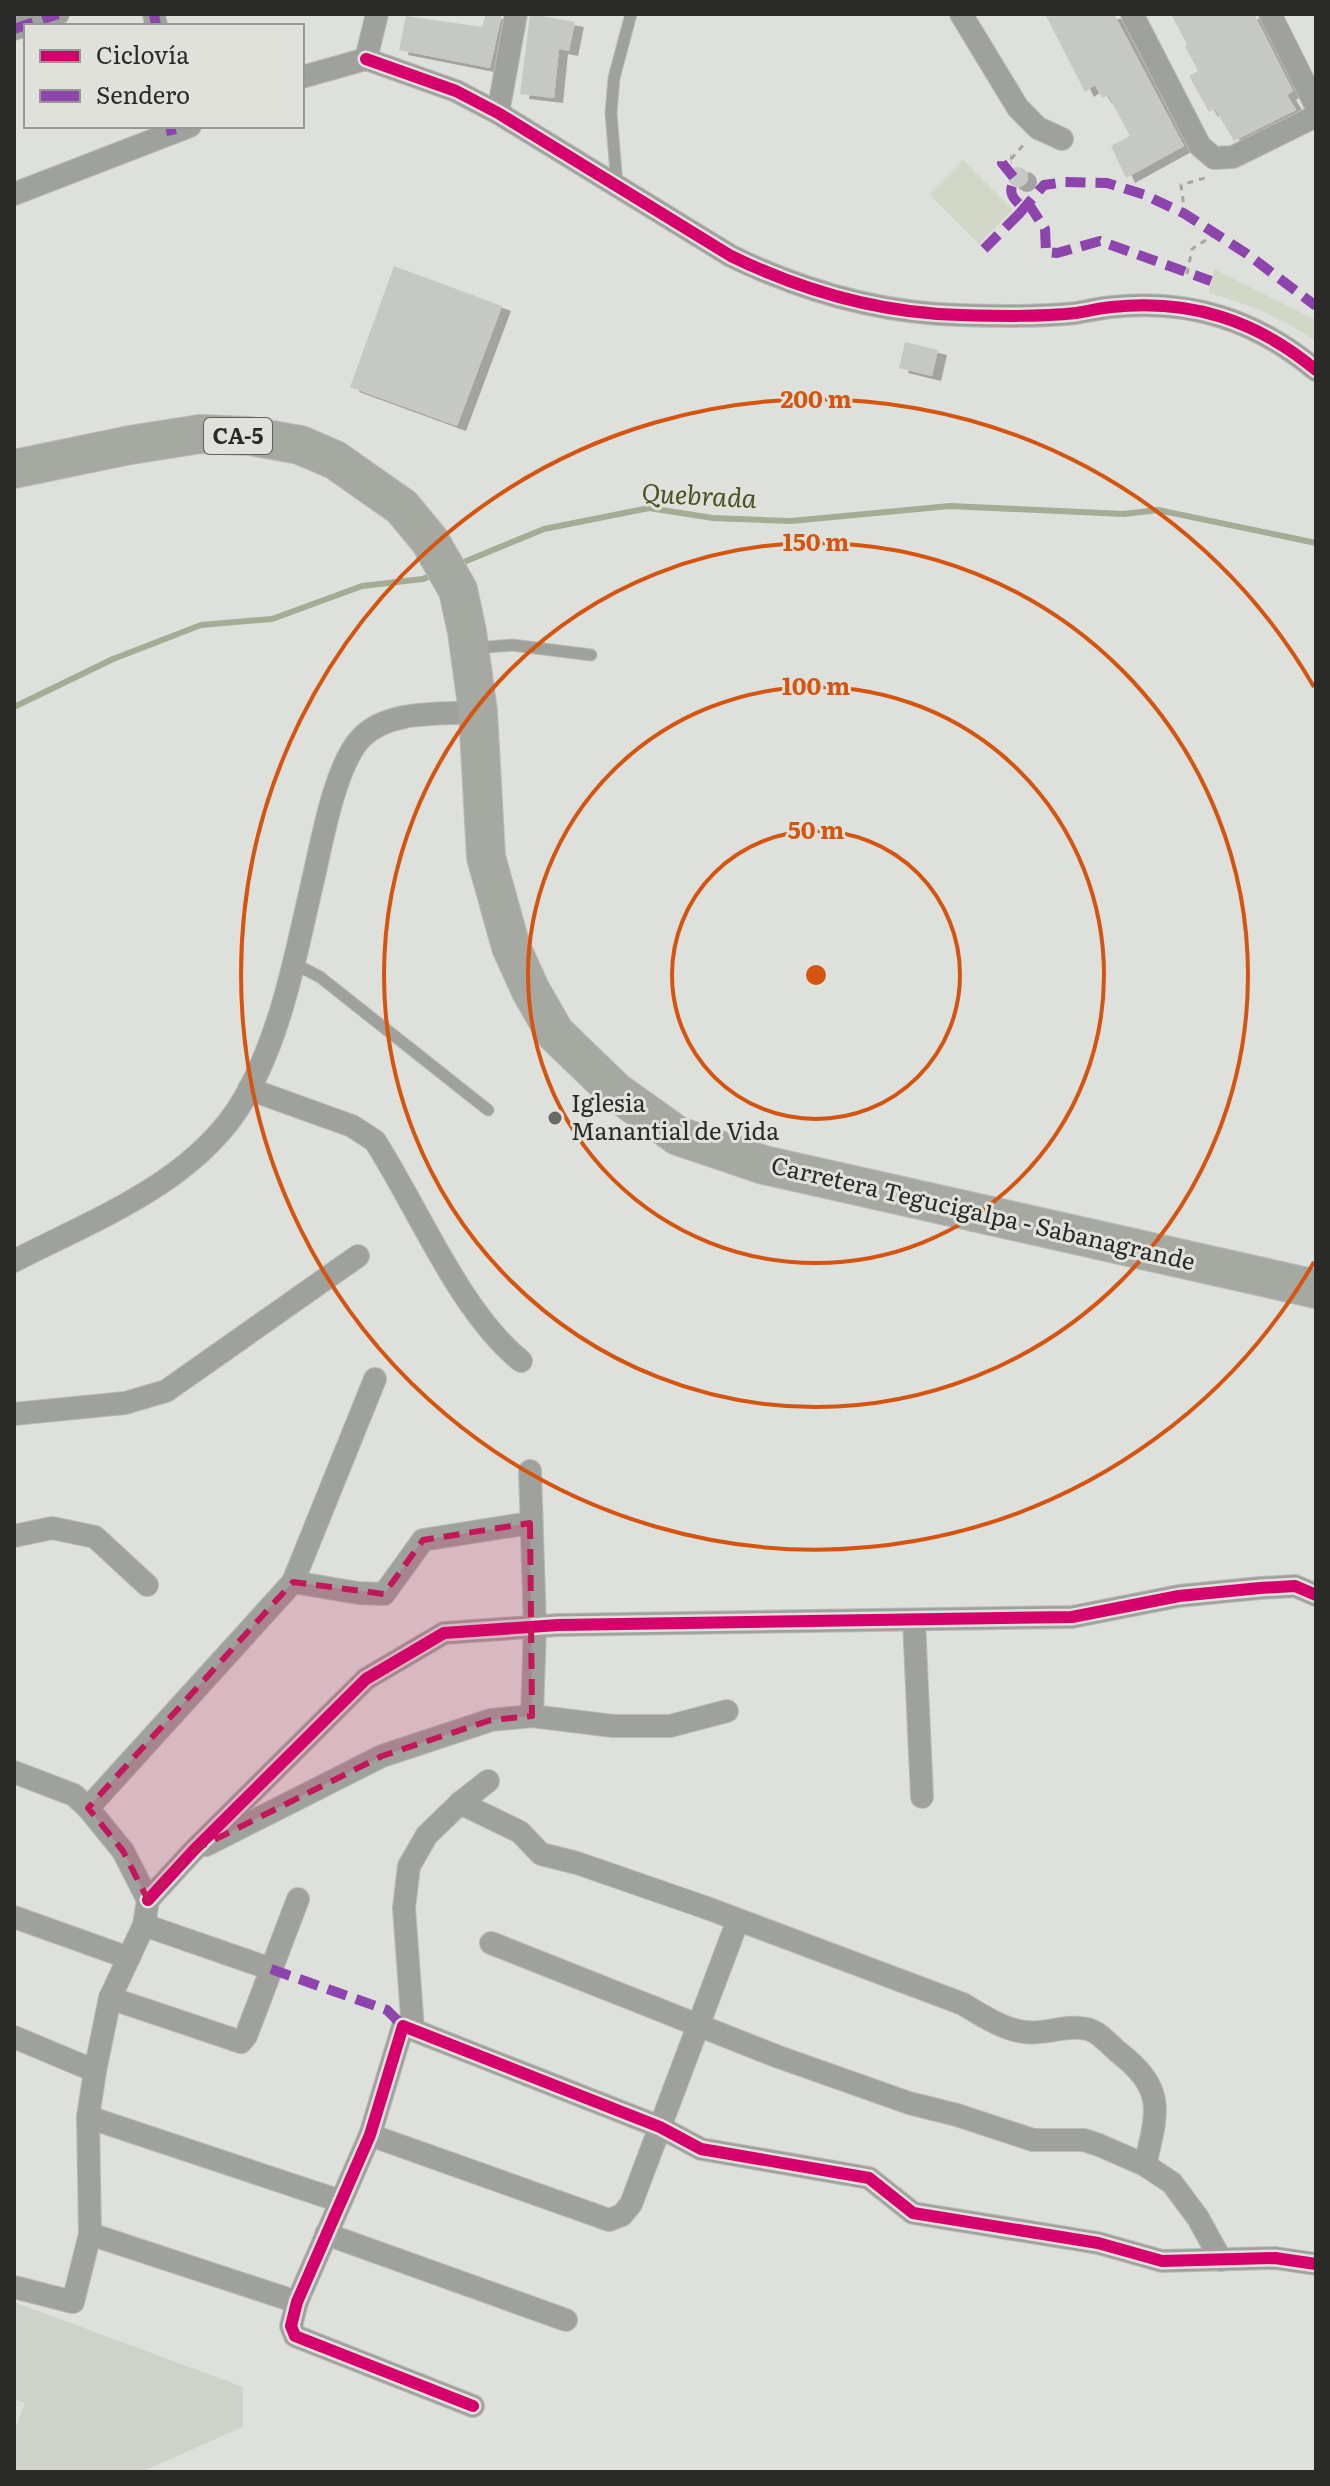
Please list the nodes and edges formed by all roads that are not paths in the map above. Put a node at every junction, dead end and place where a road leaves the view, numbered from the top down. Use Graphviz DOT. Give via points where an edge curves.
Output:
graph roads {
  1 [pos="58,14"];
  2 [pos="377,14"];
  3 [pos="516,14"];
  4 [pos="631,14"];
  5 [pos="961,14"];
  6 [pos="1132,14"];
  7 [pos="1270,14"];
  8 [pos="29,24"];
  9 [pos="366,59"];
  10 [pos="304,76"];
  11 [pos="1316,106"];
  12 [pos="498,113"];
  13 [pos="1316,116"];
  14 [pos="177,129"];
  15 [pos="1062,139"];
  16 [pos="617,186"];
  17 [pos="14,194"];
  18 [pos="1316,370"];
  19 [pos="14,469"];
  20 [pos="469,648"];
  21 [pos="591,655"];
  22 [pos="478,712"];
  23 [pos="293,963"];
  24 [pos="249,1089"];
  25 [pos="488,1110"];
  26 [pos="358,1256"];
  27 [pos="14,1261"];
  28 [pos="1316,1289"];
  29 [pos="521,1361"];
  30 [pos="375,1379"];
  31 [pos="14,1414"];
  32 [pos="530,1471"];
  33 [pos="530,1523"];
  34 [pos="14,1536"];
  35 [pos="293,1582"];
  36 [pos="147,1585"];
  37 [pos="1316,1595"];
  38 [pos="914,1621"];
  39 [pos="535,1627"];
  40 [pos="727,1711"];
  41 [pos="532,1716"];
  42 [pos="14,1772"];
  43 [pos="488,1781"];
  44 [pos="922,1797"];
  45 [pos="460,1803"];
  46 [pos="88,1808"];
  47 [pos="194,1850"];
  48 [pos="298,1899"];
  49 [pos="148,1900"];
  50 [pos="14,1917"];
  51 [pos="738,1920"];
  52 [pos="144,1925"];
  53 [pos="491,1943"];
  54 [pos="129,1958"];
  55 [pos="271,1969"];
  56 [pos="110,1998"];
  57 [pos="699,2026"];
  58 [pos="413,2030"];
  59 [pos="14,2037"];
  60 [pos="95,2071"];
  61 [pos="88,2117"];
  62 [pos="660,2127"];
  63 [pos="370,2135"];
  64 [pos="1145,2165"];
  65 [pos="340,2201"];
  66 [pos="90,2234"];
  67 [pos="326,2234"];
  68 [pos="1221,2260"];
  69 [pos="1316,2264"];
  70 [pos="14,2287"];
  71 [pos="297,2302"];
  72 [pos="566,2320"];
  73 [pos="473,2406"];
  1 -- 8 [label="street"];
  2 -- 9 [label="street"];
  3 -- 12 [label="street"];
  4 -- 16 [label="lane" via="611,113"];
  5 -- 15 [label="street" via="1018,108 1038,128"];
  6 -- 13 [label="street" via="1200,146 1214,158 1233,157"];
  7 -- 11 [label="street"];
  9 -- 10 [label="street"];
  9 -- 12 [label="street" via="456,91"];
  12 -- 16 [label="street"];
  14 -- 17 [label="street"];
  16 -- 18 [label="street" via="731,256 812,290 958,315 1184,308 1256,329"];
  19 -- 20 [label="highway, Carretera Tegucigalpa - Sabanagrande / CA-5" via="200,434 300,445 335,460 402,507 430,541 458,590"];
  20 -- 21 [label="lane" via="512,645"];
  20 -- 22 [label="highway, Carretera Tegucigalpa - Sabanagrande / CA-5"];
  22 -- 23 [label="street" via="386,722 362,737 333,794"];
  22 -- 28 [label="highway, Carretera Tegucigalpa - Sabanagrande / CA-5" via="486,857 511,947 531,991 555,1033 615,1091 678,1136 764,1165"];
  23 -- 24 [label="street"];
  23 -- 25 [label="lane" via="320,977"];
  24 -- 27 [label="street" via="204,1152 139,1196"];
  24 -- 29 [label="street" via="352,1126 375,1141 473,1306 504,1348"];
  26 -- 31 [label="street" via="166,1391 125,1403"];
  30 -- 35 [label="street"];
  32 -- 33 [label="street"];
  33 -- 35 [label="street" via="423,1540 384,1594"];
  33 -- 39 [label="street"];
  34 -- 36 [label="street" via="52,1528 95,1537"];
  35 -- 46 [label="street"];
  37 -- 38 [label="street" via="1295,1586 1260,1588 1179,1596 1072,1617"];
  38 -- 39 [label="street"];
  38 -- 44 [label="street"];
  39 -- 41 [label="street"];
  39 -- 47 [label="street" via="444,1633 366,1679"];
  40 -- 41 [label="street" via="670,1726 613,1726"];
  41 -- 47 [label="street" via="491,1720 382,1756"];
  42 -- 46 [label="street" via="74,1795"];
  43 -- 45 [label="street"];
  45 -- 51 [label="street" via="520,1832 541,1854"];
  45 -- 58 [label="street" via="427,1835 409,1866 404,1908"];
  46 -- 49 [label="street" via="123,1851"];
  47 -- 49 [label="street"];
  48 -- 55 [label="street"];
  49 -- 52 [label="street"];
  50 -- 54 [label="street"];
  51 -- 57 [label="street"];
  51 -- 64 [label="street" via="1026,2033 1090,2029 1133,2063 1155,2093 1155,2125"];
  52 -- 54 [label="street"];
  52 -- 55 [label="street"];
  53 -- 57 [label="street"];
  54 -- 56 [label="street"];
  55 -- 56 [label="street" via="241,2042"];
  56 -- 60 [label="street"];
  57 -- 62 [label="street"];
  57 -- 64 [label="street" via="909,2103 1033,2140 1084,2140"];
  58 -- 62 [label="street"];
  58 -- 63 [label="street" via="403,2026"];
  59 -- 60 [label="street"];
  60 -- 61 [label="street"];
  61 -- 65 [label="street"];
  61 -- 66 [label="street"];
  62 -- 63 [label="street" via="631,2204 609,2220"];
  62 -- 68 [label="street" via="701,2149 869,2178 913,2213 1098,2243 1162,2261"];
  63 -- 65 [label="street"];
  64 -- 68 [label="street" via="1172,2183"];
  65 -- 67 [label="street"];
  66 -- 70 [label="street" via="73,2302"];
  66 -- 71 [label="street"];
  67 -- 71 [label="street"];
  67 -- 72 [label="street"];
  68 -- 69 [label="street" via="1275,2258"];
  71 -- 73 [label="street" via="291,2326 295,2336"];
}
